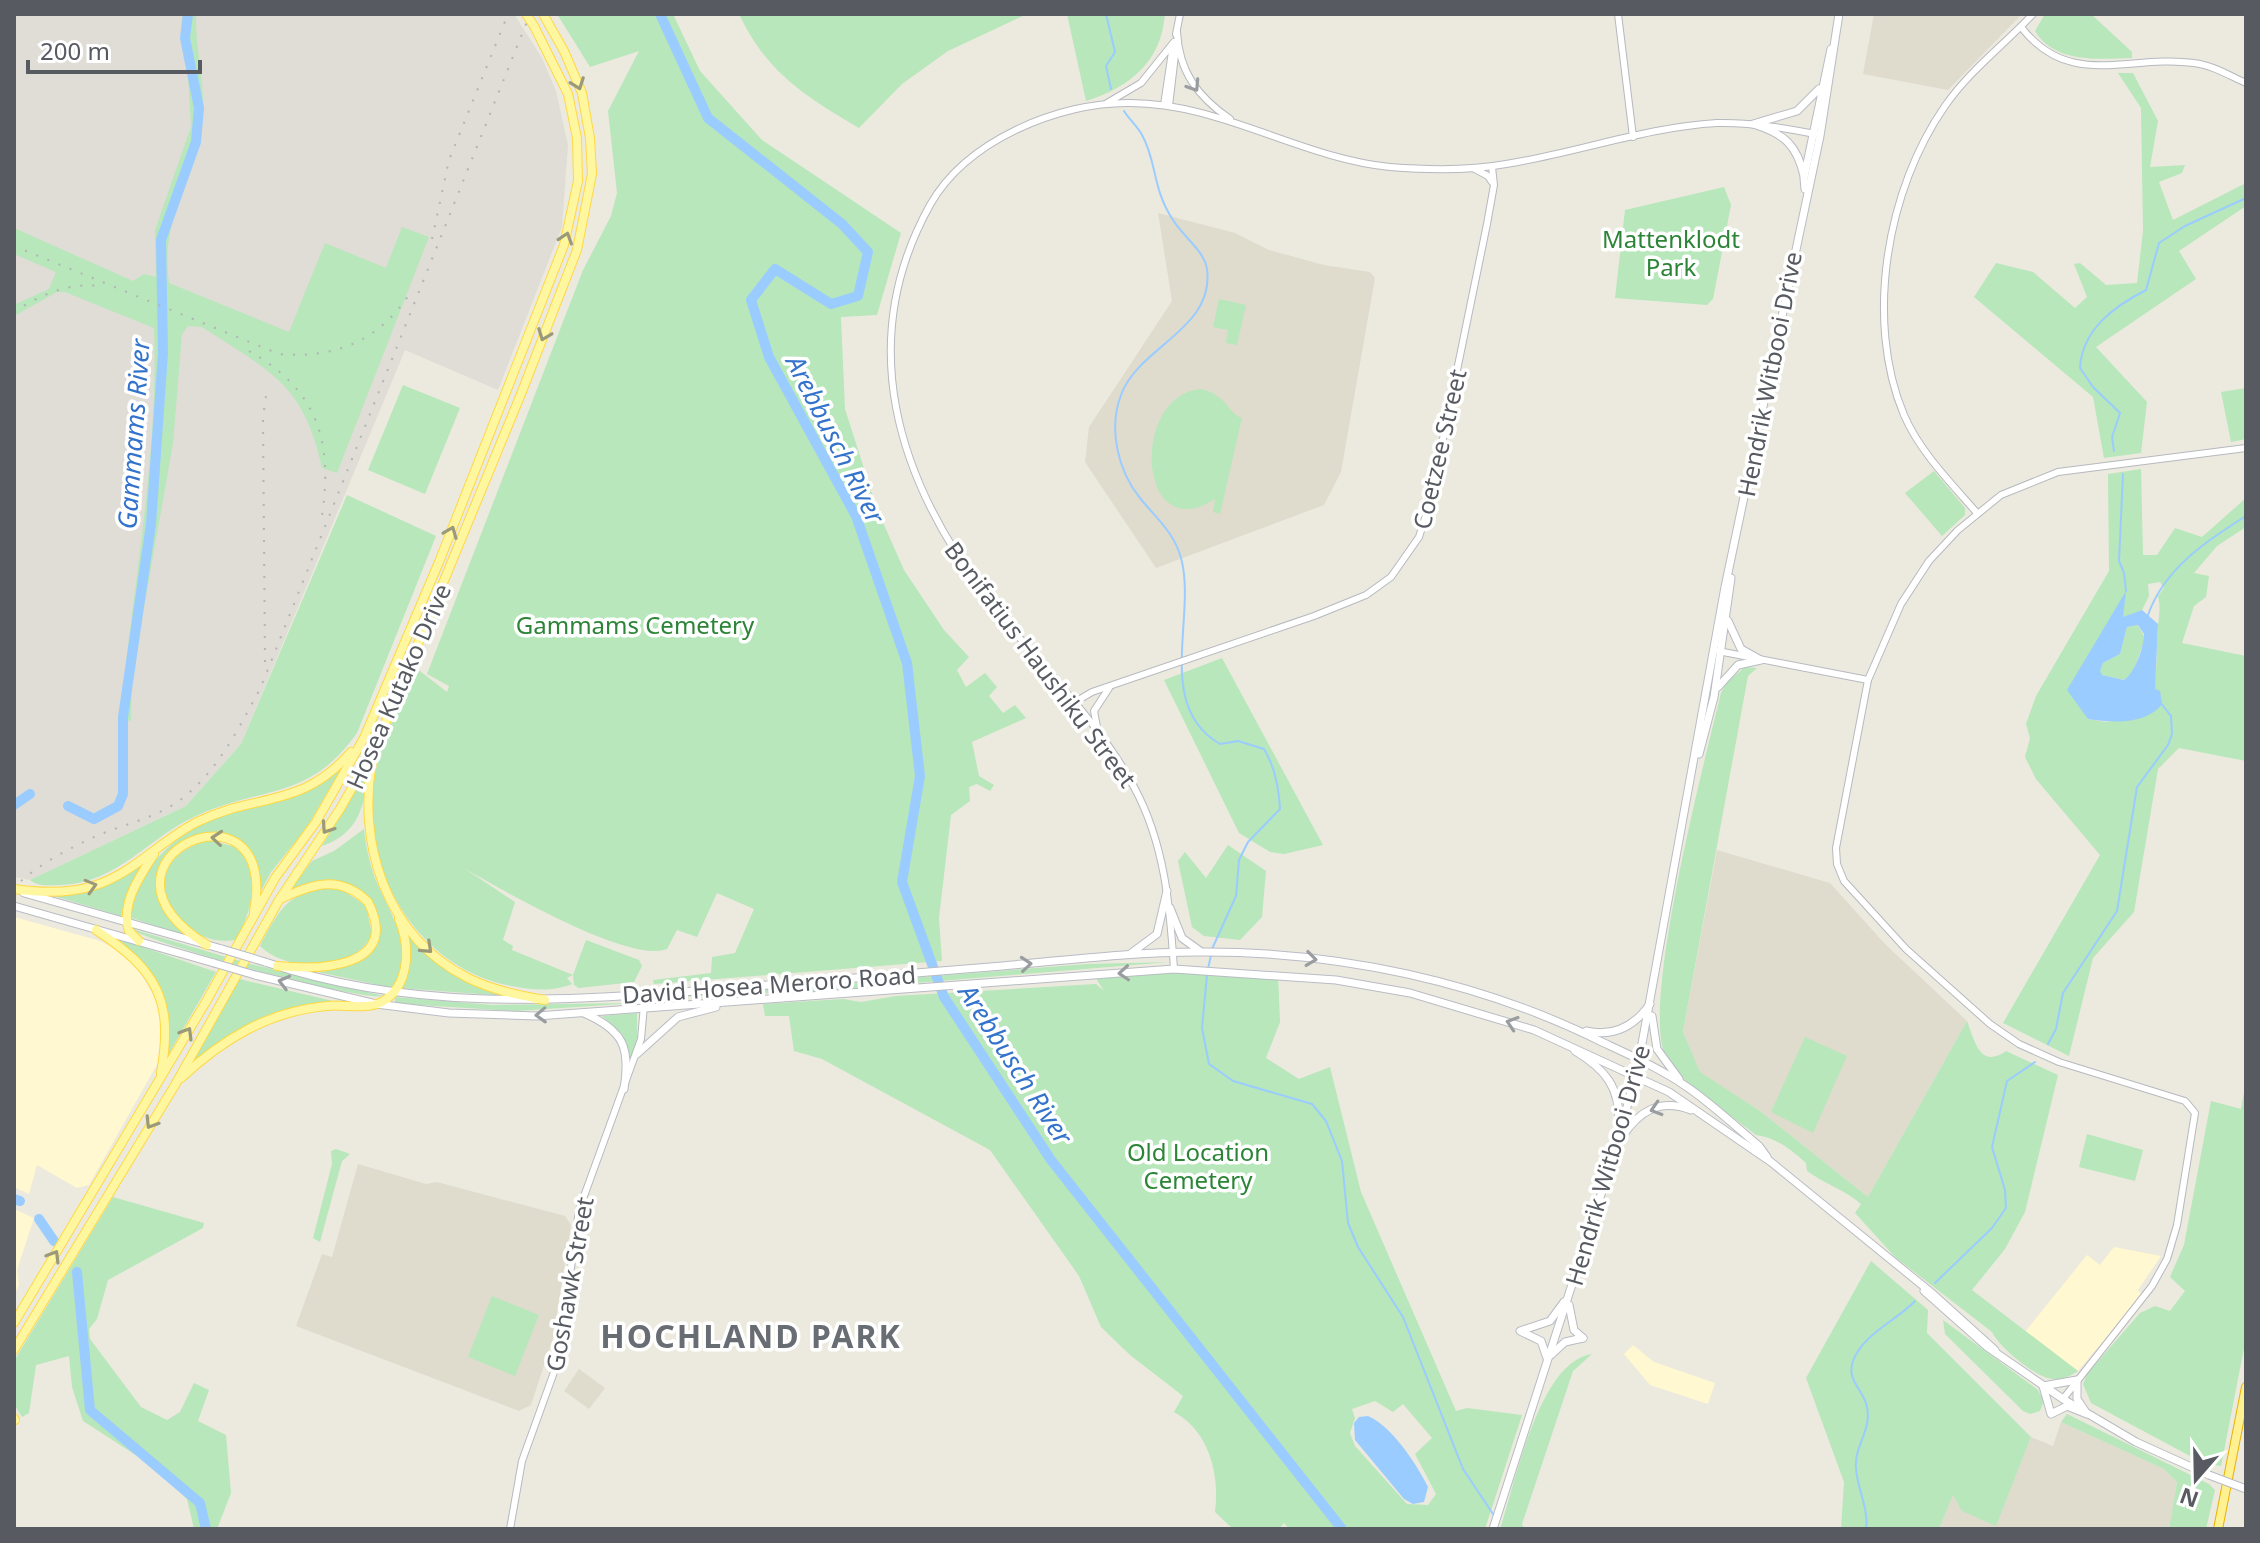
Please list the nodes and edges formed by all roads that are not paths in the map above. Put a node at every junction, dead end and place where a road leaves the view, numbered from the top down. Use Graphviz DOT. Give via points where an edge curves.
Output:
graph roads {
  1 [pos="526,14"];
  2 [pos="543,14"];
  3 [pos="1180,14"];
  4 [pos="1618,14"];
  5 [pos="1839,14"];
  6 [pos="2033,14"];
  7 [pos="2021,27"];
  8 [pos="1177,32"];
  9 [pos="1834,39"];
  10 [pos="1174,42"];
  11 [pos="2246,83"];
  12 [pos="1822,85"];
  13 [pos="1102,105"];
  14 [pos="1167,106"];
  15 [pos="1237,124"];
  16 [pos="1753,124"];
  17 [pos="1817,135"];
  18 [pos="1633,137"];
  19 [pos="1507,164"];
  20 [pos="1492,167"];
  21 [pos="1471,168"];
  22 [pos="1804,178"];
  23 [pos="1494,185"];
  24 [pos="1806,191"];
  25 [pos="2246,448"];
  26 [pos="1977,513"];
  27 [pos="1733,556"];
  28 [pos="1727,618"];
  29 [pos="1718,650"];
  30 [pos="1761,660"];
  31 [pos="1868,680"];
  32 [pos="1064,687"];
  33 [pos="1109,688"];
  34 [pos="1092,692"];
  35 [pos="1714,697"];
  36 [pos="1075,702"];
  37 [pos="364,738"];
  38 [pos="1100,738"];
  39 [pos="375,748"];
  40 [pos="1688,793"];
  41 [pos="158,848"];
  42 [pos="14,890"];
  43 [pos="1167,891"];
  44 [pos="279,900"];
  45 [pos="393,904"];
  46 [pos="14,906"];
  47 [pos="1170,908"];
  48 [pos="253,920"];
  49 [pos="126,923"];
  50 [pos="96,930"];
  51 [pos="139,941"];
  52 [pos="207,945"];
  53 [pos="1204,952"];
  54 [pos="1173,953"];
  55 [pos="1128,955"];
  56 [pos="277,966"];
  57 [pos="1174,969"];
  58 [pos="392,992"];
  59 [pos="645,994"];
  60 [pos="545,1000"];
  61 [pos="1651,1002"];
  62 [pos="737,1003"];
  63 [pos="376,1004"];
  64 [pos="645,1008"];
  65 [pos="583,1012"];
  66 [pos="1577,1029"];
  67 [pos="1548,1035"];
  68 [pos="637,1054"];
  69 [pos="1639,1060"];
  70 [pos="1636,1073"];
  71 [pos="161,1077"];
  72 [pos="175,1085"];
  73 [pos="1687,1087"];
  74 [pos="624,1089"];
  75 [pos="1706,1116"];
  76 [pos="1618,1142"];
  77 [pos="1771,1162"];
  78 [pos="1570,1294"];
  79 [pos="14,1323"];
  80 [pos="14,1350"];
  81 [pos="1548,1360"];
  82 [pos="2077,1380"];
  83 [pos="2043,1386"];
  84 [pos="2246,1387"];
  85 [pos="2063,1399"];
  86 [pos="2087,1414"];
  87 [pos="2246,1489"];
  88 [pos="510,1529"];
  89 [pos="1493,1529"];
  90 [pos="2218,1529"];
  37 -- 1 [label="main road, Hosea Kutako Drive, one-way, bridge" via="571,224 578,181 574,120 555,63"];
  2 -- 39 [label="main road, Hosea Kutako Drive, one-way" via="584,103 592,174 585,220 521,394"];
  3 -- 8 [label="street"];
  4 -- 18 [label="street"];
  5 -- 9 [label="main road, Hendrik Witbooi Drive"];
  6 -- 7 [label="street"];
  7 -- 11 [label="street" via="2044,51 2072,64 2197,63"];
  7 -- 26 [label="street" via="1969,76 1925,139 1901,196 1886,269 1890,362 1904,416"];
  8 -- 10 [label="street"];
  8 -- 14 [label="street"];
  8 -- 15 [label="street, one-way" via="1182,66 1191,84"];
  9 -- 12 [label="main road, Hendrik Witbooi Drive"];
  9 -- 17 [label="main road, Hendrik Witbooi Drive"];
  10 -- 13 [label="street" via="1141,83"];
  10 -- 14 [label="street"];
  12 -- 16 [label="main road" via="1797,111"];
  12 -- 17 [label="main road, Hendrik Witbooi Drive"];
  13 -- 14 [label="street, Bonifatius Haushiku Street"];
  13 -- 32 [label="street, Bonifatius Haushiku Street" via="1014,133 977,154 948,181 907,252 889,334 891,383 906,443 936,521 987,597"];
  14 -- 15 [label="street, Bonifatius Haushiku Street"];
  15 -- 21 [label="street, Bonifatius Haushiku Street" via="1368,164"];
  16 -- 17 [label="street, Bonifatius Haushiku Street"];
  16 -- 18 [label="street, Bonifatius Haushiku Street" via="1709,124"];
  16 -- 22 [label="main road" via="1787,139"];
  17 -- 22 [label="main road, Hendrik Witbooi Drive"];
  17 -- 24 [label="main road, Hendrik Witbooi Drive"];
  18 -- 19 [label="street, Bonifatius Haushiku Street"];
  19 -- 20 [label="street, Bonifatius Haushiku Street"];
  19 -- 23 [label="street"];
  20 -- 21 [label="street, Bonifatius Haushiku Street"];
  20 -- 23 [label="street, Coetzee Street"];
  21 -- 23 [label="street"];
  22 -- 24 [label="main road, Hendrik Witbooi Drive"];
  23 -- 33 [label="street, Coetzee Street" via="1439,464 1419,537 1406,558 1366,595"];
  24 -- 27 [label="main road, Hendrik Witbooi Drive"];
  25 -- 26 [label="street" via="2058,472 2016,487"];
  26 -- 31 [label="street" via="1913,583"];
  27 -- 28 [label="main road, Hendrik Witbooi Drive"];
  27 -- 29 [label="main road, Hendrik Witbooi Drive"];
  28 -- 29 [label="main road, Hendrik Witbooi Drive"];
  28 -- 30 [label="main road" via="1741,649"];
  29 -- 30 [label="street"];
  29 -- 35 [label="main road, Hendrik Witbooi Drive"];
  29 -- 40 [label="main road, Hendrik Witbooi Drive"];
  30 -- 31 [label="street"];
  30 -- 35 [label="main road" via="1730,670"];
  31 -- 82 [label="street" via="1836,848 1844,881 1924,967 2009,1037 2059,1062 2185,1101 2195,1113 2167,1259 2152,1286"];
  32 -- 34 [label="street" via="1077,694"];
  32 -- 36 [label="street, Bonifatius Haushiku Street"];
  33 -- 34 [label="street, Coetzee Street"];
  33 -- 38 [label="street" via="1094,711"];
  34 -- 36 [label="street, Coetzee Street"];
  35 -- 40 [label="main road, Hendrik Witbooi Drive"];
  36 -- 38 [label="street, Bonifatius Haushiku Street"];
  37 -- 41 [label="main road" via="340,765 307,788 202,819"];
  37 -- 48 [label="main road, Hosea Kutako Drive"];
  38 -- 43 [label="street, Bonifatius Haushiku Street" via="1147,814"];
  39 -- 44 [label="main road, Hosea Kutako Drive, one-way"];
  39 -- 45 [label="main road" via="366,821 374,861"];
  40 -- 61 [label="main road, Hendrik Witbooi Drive"];
  42 -- 41 [label="main road, one-way" via="47,893 96,885"];
  41 -- 49 [label="main road" via="135,883"];
  42 -- 49 [label="main road, David Hosea Meroro Road"];
  43 -- 47 [label="street, Bonifatius Haushiku Street"];
  43 -- 55 [label="main road" via="1157,934"];
  44 -- 56 [label="main road" via="314,884 343,885 368,902 374,933 365,953 336,967"];
  44 -- 72 [label="main road, Hosea Kutako Drive"];
  45 -- 58 [label="main road" via="408,957"];
  45 -- 60 [label="main road, one-way" via="425,948 457,972 484,985"];
  46 -- 50 [label="main road, David Hosea Meroro Road"];
  47 -- 53 [label="main road" via="1182,938"];
  47 -- 54 [label="street, Bonifatius Haushiku Street"];
  48 -- 52 [label="main road, one-way" via="257,883 248,852 219,836 189,841 171,854 160,887 171,916"];
  71 -- 48 [label="main road, Hosea Kutako Drive, one-way"];
  49 -- 51 [label="main road"];
  49 -- 52 [label="main road, David Hosea Meroro Road"];
  50 -- 51 [label="main road, David Hosea Meroro Road"];
  50 -- 71 [label="main road" via="130,953 157,988 167,1029"];
  63 -- 51 [label="main road, David Hosea Meroro Road, one-way, bridge"];
  52 -- 56 [label="main road, David Hosea Meroro Road, bridge"];
  53 -- 54 [label="main road, David Hosea Meroro Road"];
  53 -- 66 [label="main road, David Hosea Meroro Road, one-way" via="1351,964 1411,975 1494,997"];
  54 -- 55 [label="main road, David Hosea Meroro Road"];
  54 -- 57 [label="street, Bonifatius Haushiku Street"];
  59 -- 55 [label="main road, David Hosea Meroro Road, one-way"];
  56 -- 58 [label="main road, David Hosea Meroro Road"];
  57 -- 62 [label="main road, David Hosea Meroro Road, one-way"];
  67 -- 57 [label="main road, David Hosea Meroro Road, one-way" via="1410,993 1336,980"];
  58 -- 60 [label="main road, David Hosea Meroro Road" via="456,1000"];
  58 -- 63 [label="main road"];
  59 -- 60 [label="main road, David Hosea Meroro Road"];
  59 -- 64 [label="street, Goshawk Street"];
  61 -- 66 [label="main road" via="1616,1031"];
  61 -- 69 [label="main road, Hendrik Witbooi Drive"];
  61 -- 73 [label="main road" via="1657,1049"];
  62 -- 64 [label="main road, David Hosea Meroro Road"];
  62 -- 68 [label="main road" via="678,1017"];
  65 -- 63 [label="main road, David Hosea Meroro Road, one-way" via="469,1014"];
  63 -- 72 [label="main road" via="326,1006 273,1017 222,1044"];
  64 -- 65 [label="main road, David Hosea Meroro Road"];
  64 -- 68 [label="street, Goshawk Street"];
  65 -- 74 [label="main road" via="609,1025 623,1043"];
  66 -- 69 [label="main road, David Hosea Meroro Road"];
  67 -- 70 [label="main road, David Hosea Meroro Road"];
  67 -- 76 [label="main road" via="1595,1063 1613,1084"];
  68 -- 74 [label="street, Goshawk Street"];
  69 -- 70 [label="main road, Hendrik Witbooi Drive"];
  69 -- 73 [label="main road, David Hosea Meroro Road"];
  70 -- 75 [label="main road, David Hosea Meroro Road"];
  70 -- 76 [label="main road, Hendrik Witbooi Drive"];
  79 -- 71 [label="main road, Hosea Kutako Drive, one-way"];
  72 -- 80 [label="main road, Hosea Kutako Drive, one-way"];
  73 -- 77 [label="main road, David Hosea Meroro Road"];
  74 -- 88 [label="street, Goshawk Street" via="579,1210 558,1361 522,1461"];
  75 -- 76 [label="main road, one-way" via="1671,1105 1650,1108"];
  75 -- 77 [label="main road, David Hosea Meroro Road"];
  76 -- 78 [label="main road, Hendrik Witbooi Drive"];
  77 -- 83 [label="main road, David Hosea Meroro Road" via="1936,1304"];
  78 -- 81 [label="main road, Hendrik Witbooi Drive"];
  78 -- 81 [label="main road" via="1571,1321 1583,1338 1565,1342"];
  78 -- 81 [label="main road" via="1550,1321 1520,1331 1541,1341"];
  81 -- 89 [label="main road, Hendrik Witbooi Drive"];
  82 -- 83 [label="main road"];
  82 -- 85 [label="street"];
  82 -- 86 [label="main road" via="2077,1399"];
  83 -- 85 [label="main road, David Hosea Meroro Road"];
  83 -- 86 [label="main road" via="2051,1414 2067,1406"];
  84 -- 90 [label="highway"];
  85 -- 86 [label="main road, David Hosea Meroro Road"];
  86 -- 87 [label="main road, David Hosea Meroro Road, bridge"];
}
